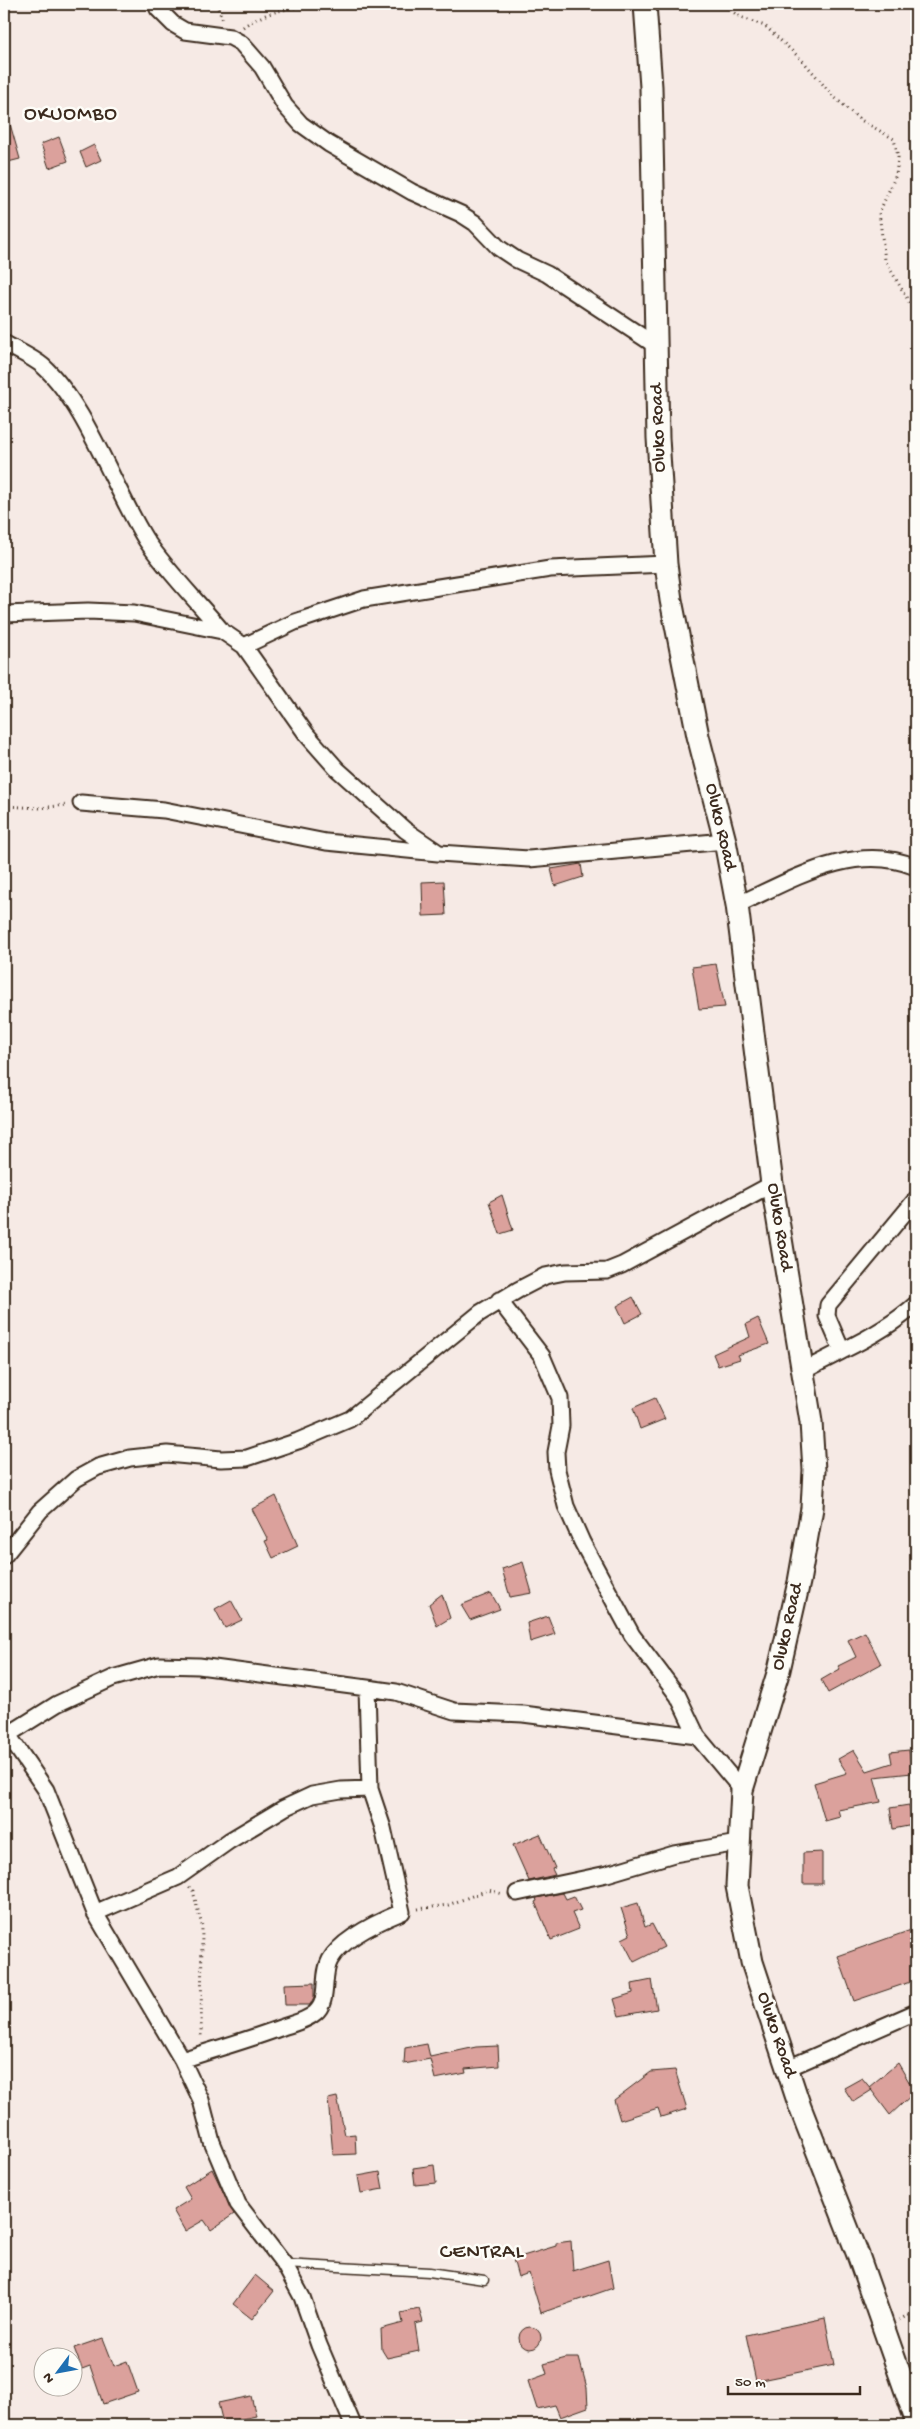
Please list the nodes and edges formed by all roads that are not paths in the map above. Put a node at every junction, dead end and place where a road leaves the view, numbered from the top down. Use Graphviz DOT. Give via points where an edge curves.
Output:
graph roads {
  1 [pos="156,4"];
  2 [pos="645,4"];
  3 [pos="4,343"];
  4 [pos="658,347"];
  5 [pos="666,564"];
  6 [pos="4,614"];
  7 [pos="222,631"];
  8 [pos="244,646"];
  9 [pos="81,803"];
  10 [pos="725,841"];
  11 [pos="440,853"];
  12 [pos="916,867"];
  13 [pos="736,906"];
  14 [pos="772,1184"];
  15 [pos="916,1199"];
  16 [pos="499,1300"];
  17 [pos="916,1304"];
  18 [pos="842,1351"];
  19 [pos="802,1371"];
  20 [pos="4,1556"];
  21 [pos="367,1688"];
  22 [pos="6,1732"];
  23 [pos="697,1736"];
  24 [pos="370,1789"];
  25 [pos="742,1790"];
  26 [pos="738,1843"];
  27 [pos="517,1893"];
  28 [pos="95,1913"];
  29 [pos="916,2012"];
  30 [pos="182,2060"];
  31 [pos="788,2068"];
  32 [pos="284,2264"];
  33 [pos="484,2280"];
  34 [pos="916,2420"];
  35 [pos="353,2425"];
  1 -- 4 [label="street" via="173,24 185,31 230,37 241,43 253,55 285,106 302,124 329,144 412,192 461,214 475,223 499,248 547,274"];
  2 -- 4 [label="main road, Oluko Road" via="651,87"];
  3 -- 7 [label="street" via="42,366 62,386 147,541"];
  4 -- 5 [label="main road, Oluko Road" via="658,438"];
  5 -- 8 [label="street" via="550,569 364,599 295,622"];
  5 -- 10 [label="main road, Oluko Road" via="698,736"];
  6 -- 7 [label="street" via="134,613"];
  7 -- 8 [label="street"];
  8 -- 11 [label="street" via="307,735 337,769 405,830"];
  9 -- 11 [label="street" via="164,810 326,842"];
  10 -- 11 [label="street" via="529,859"];
  10 -- 13 [label="main road, Oluko Road"];
  12 -- 13 [label="street" via="884,859 856,858 805,874"];
  13 -- 14 [label="main road, Oluko Road"];
  14 -- 16 [label="street" via="622,1265 607,1271 546,1276"];
  14 -- 19 [label="main road, Oluko Road"];
  15 -- 18 [label="street" via="828,1305 827,1316"];
  16 -- 20 [label="street" via="350,1419 247,1458 167,1454 130,1458 98,1467 76,1479 40,1511"];
  16 -- 23 [label="street" via="542,1356 560,1398 557,1470 566,1506 582,1542 632,1635 678,1696"];
  17 -- 18 [label="street" via="897,1320"];
  18 -- 19 [label="street"];
  19 -- 25 [label="main road, Oluko Road" via="811,1422 812,1508 778,1670"];
  21 -- 22 [label="street" via="199,1666 160,1665 113,1678"];
  21 -- 23 [label="street" via="396,1692 454,1711 522,1714"];
  21 -- 24 [label="street"];
  22 -- 28 [label="street" via="46,1790"];
  23 -- 25 [label="street"];
  24 -- 28 [label="street" via="312,1795 229,1841 178,1877"];
  24 -- 30 [label="street" via="383,1828 402,1912 375,1924 330,1959 323,2002 315,2013"];
  25 -- 26 [label="main road, Oluko Road"];
  26 -- 27 [label="street" via="674,1854 607,1874"];
  26 -- 31 [label="main road, Oluko Road" via="737,1886 752,1962"];
  28 -- 30 [label="street"];
  29 -- 31 [label="street"];
  30 -- 32 [label="street" via="201,2100 212,2142 238,2204"];
  31 -- 34 [label="main road, Oluko Road"];
  32 -- 33 [label="lane" via="429,2272"];
  32 -- 35 [label="street" via="302,2297"];
}
